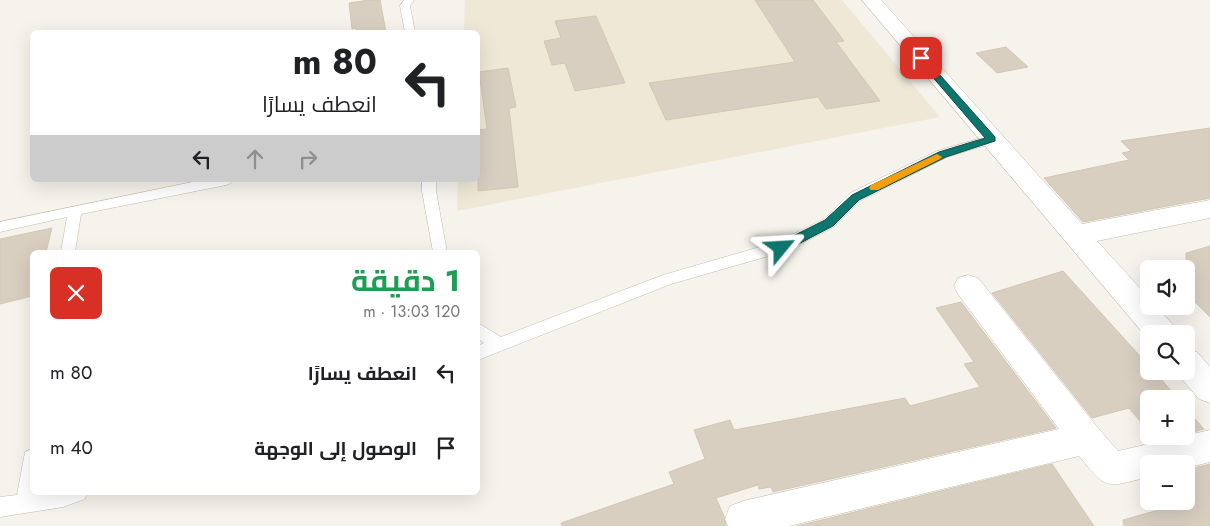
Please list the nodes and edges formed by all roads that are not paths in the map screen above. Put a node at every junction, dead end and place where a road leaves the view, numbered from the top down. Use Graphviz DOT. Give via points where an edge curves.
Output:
graph roads {
  1 [pos="409,0"];
  2 [pos="871,0"];
  3 [pos="410,30"];
  4 [pos="992,139"];
  5 [pos="216,182"];
  6 [pos="429,182"];
  7 [pos="1210,209"];
  8 [pos="75,210"];
  9 [pos="0,227"];
  10 [pos="1076,235"];
  11 [pos="68,250"];
  12 [pos="440,250"];
  13 [pos="968,286"];
  14 [pos="1154,325"];
  15 [pos="480,331"];
  16 [pos="500,345"];
  17 [pos="480,352"];
  18 [pos="1195,372"];
  19 [pos="1210,389"];
  20 [pos="1086,440"];
  21 [pos="1210,446"];
  22 [pos="30,471"];
  23 [pos="64,495"];
  24 [pos="25,503"];
  25 [pos="0,507"];
  26 [pos="746,526"];
  1 -- 3 [label="lane" via="405,6"];
  2 -- 4 [label="street"];
  4 -- 10 [label="street"];
  4 -- 16 [label="lane" via="942,154 855,197 829,223 781,248 668,279"];
  5 -- 8 [label="lane"];
  6 -- 12 [label="lane"];
  7 -- 10 [label="street"];
  8 -- 9 [label="lane"];
  8 -- 11 [label="lane"];
  10 -- 14 [label="street"];
  13 -- 20 [label="street"];
  15 -- 16 [label="lane"];
  16 -- 17 [label="lane"];
  18 -- 19 [label="street"];
  20 -- 21 [label="street" via="1112,470"];
  20 -- 26 [label="street" via="743,518"];
  22 -- 24 [label="lane"];
  23 -- 24 [label="lane"];
  24 -- 25 [label="lane"];
}
